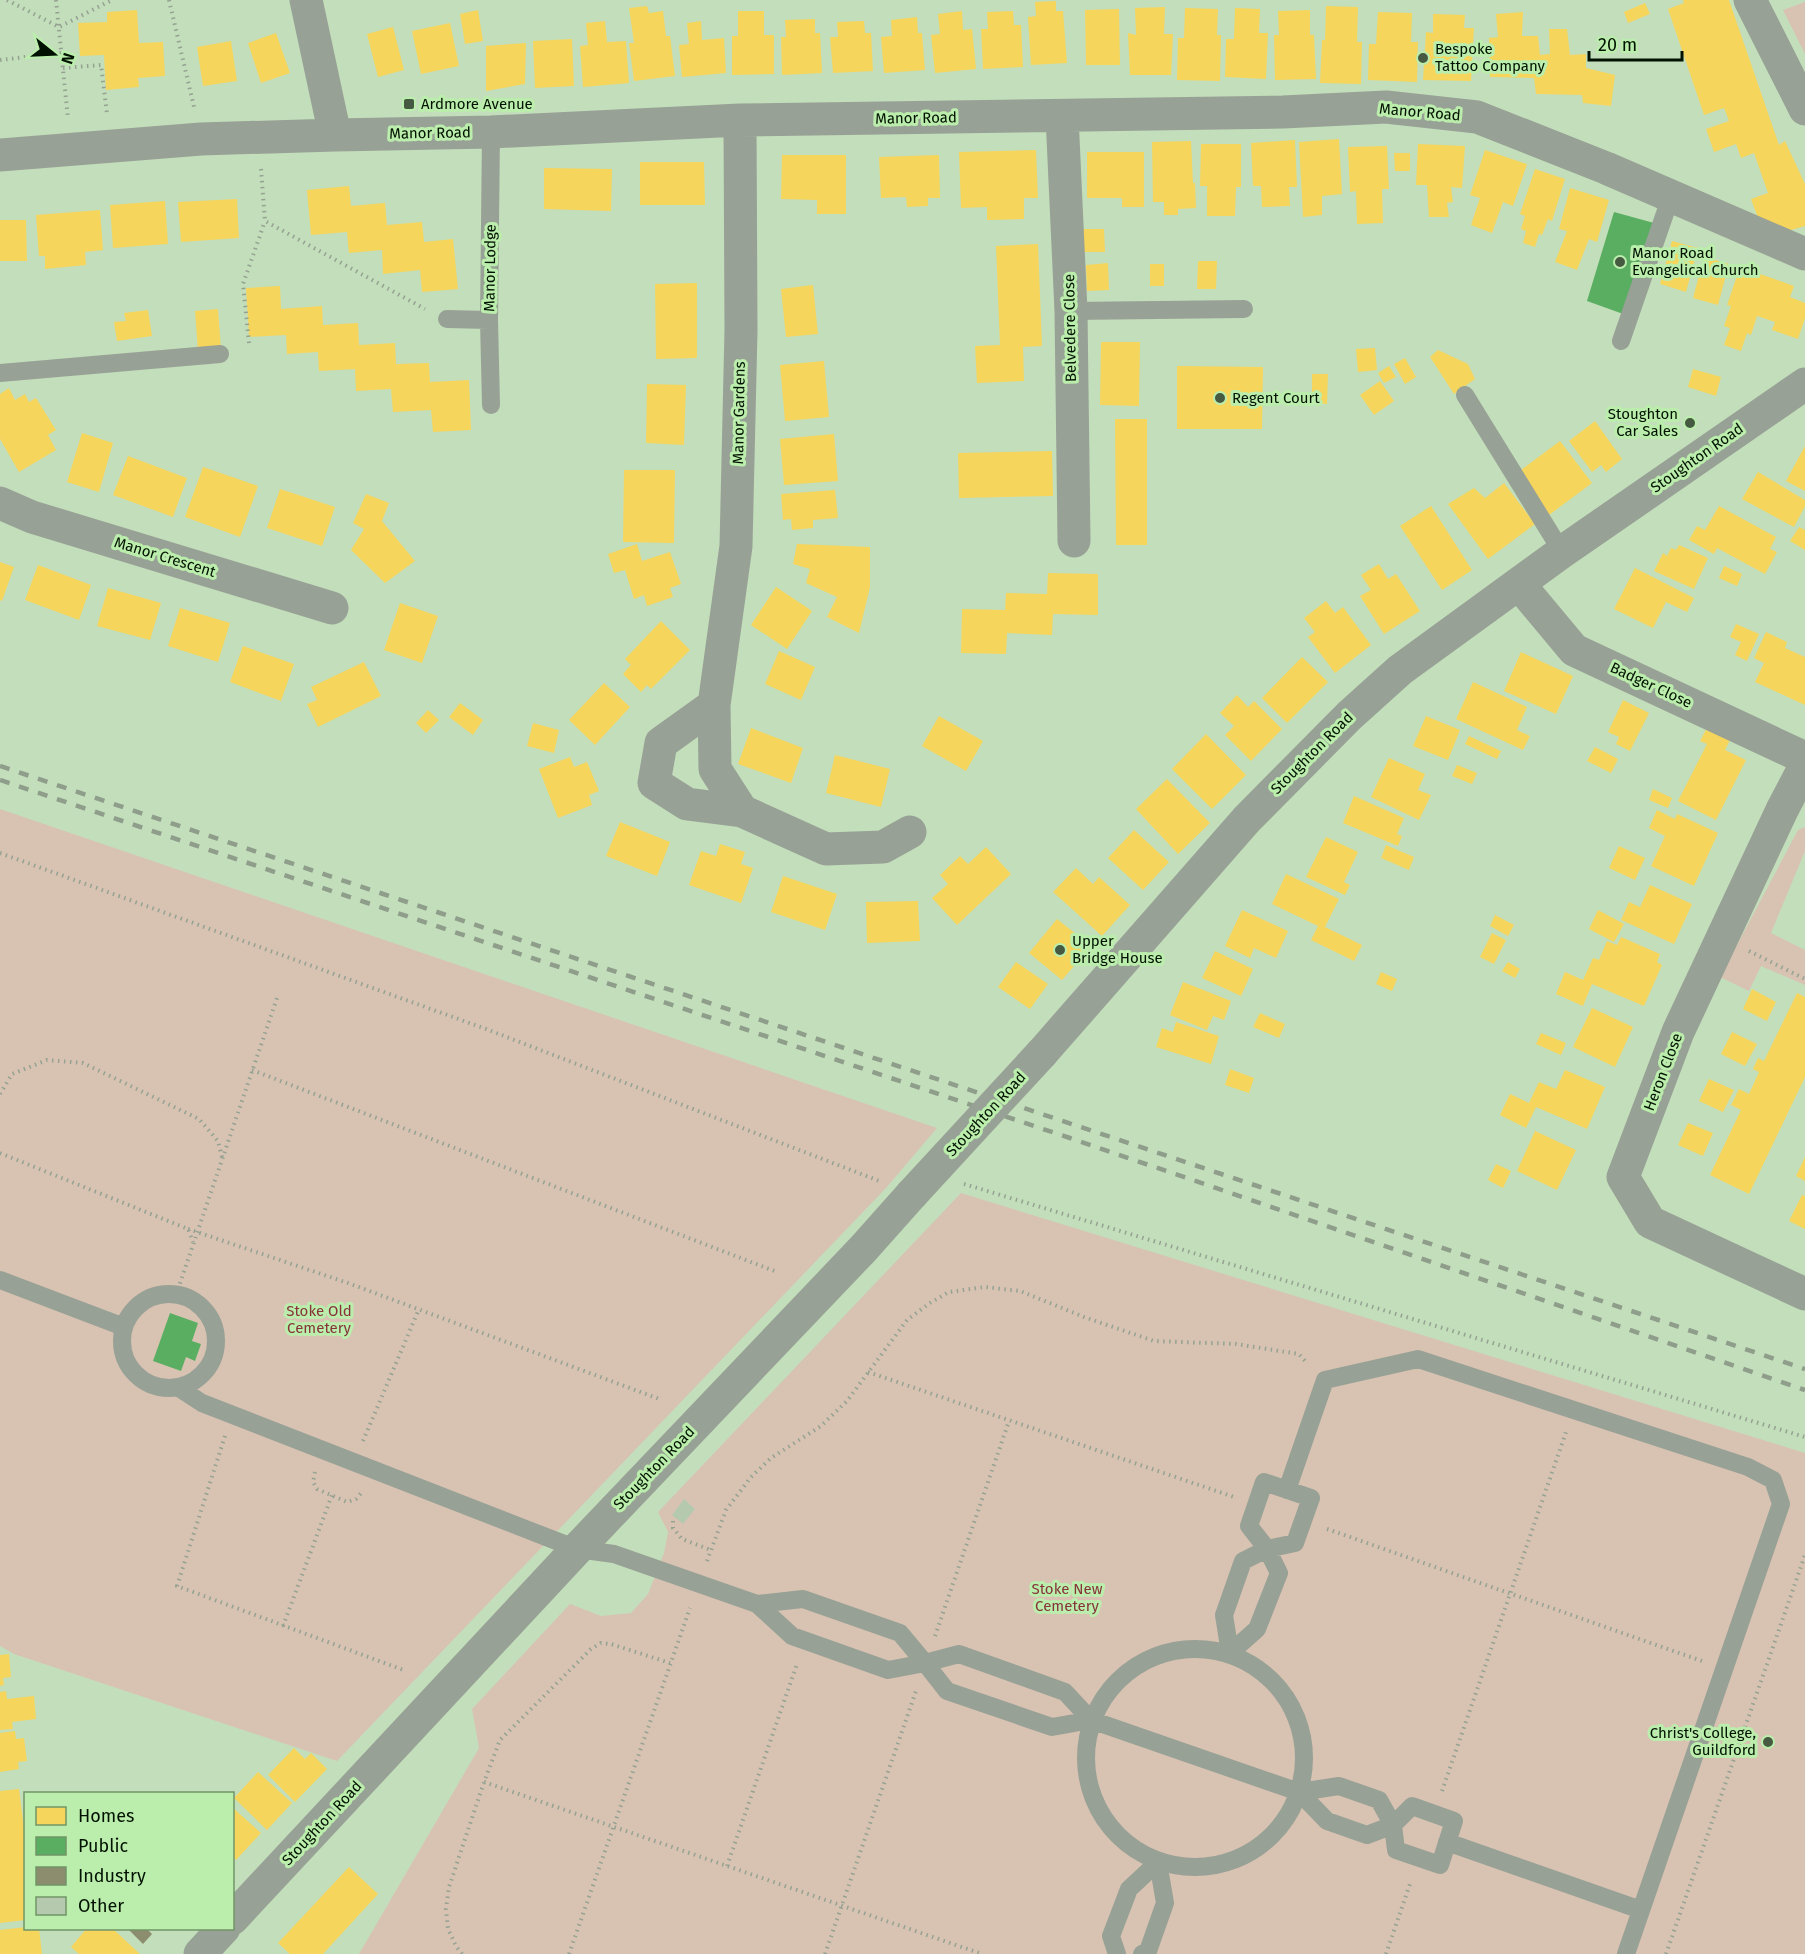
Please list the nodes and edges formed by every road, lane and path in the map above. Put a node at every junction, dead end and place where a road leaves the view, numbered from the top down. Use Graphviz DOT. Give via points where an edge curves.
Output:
graph roads {
  1 [pos="7,0"];
  2 [pos="56,0"];
  3 [pos="112,0"];
  4 [pos="169,0"];
  5 [pos="306,0"];
  6 [pos="1750,0"];
  7 [pos="59,27"];
  8 [pos="62,53"];
  9 [pos="0,60"];
  10 [pos="63,68"];
  11 [pos="1805,109"];
  12 [pos="1062,116"];
  13 [pos="740,120"];
  14 [pos="491,132"];
  15 [pos="335,135"];
  16 [pos="258,138"];
  17 [pos="201,139"];
  18 [pos="111,146"];
  19 [pos="70,149"];
  20 [pos="0,155"];
  21 [pos="1671,196"];
  22 [pos="264,221"];
  23 [pos="1805,254"];
  24 [pos="1244,309"];
  25 [pos="1071,311"];
  26 [pos="447,319"];
  27 [pos="489,321"];
  28 [pos="1621,341"];
  29 [pos="249,343"];
  30 [pos="220,354"];
  31 [pos="0,373"];
  32 [pos="1805,384"];
  33 [pos="1465,395"];
  34 [pos="491,405"];
  35 [pos="0,503"];
  36 [pos="1074,540"];
  37 [pos="1562,552"];
  38 [pos="1519,584"];
  39 [pos="332,608"];
  40 [pos="714,705"];
  41 [pos="1805,758"];
  42 [pos="1805,766"];
  43 [pos="742,811"];
  44 [pos="910,832"];
  45 [pos="0,853"];
  46 [pos="1722,938"];
  47 [pos="1805,979"];
  48 [pos="277,998"];
  49 [pos="252,1071"];
  50 [pos="0,1094"];
  51 [pos="0,1153"];
  52 [pos="222,1157"];
  53 [pos="957,1182"];
  54 [pos="912,1194"];
  55 [pos="188,1229"];
  56 [pos="197,1232"];
  57 [pos="194,1243"];
  58 [pos="777,1272"];
  59 [pos="0,1280"];
  60 [pos="1805,1294"];
  61 [pos="176,1295"];
  62 [pos="419,1310"];
  63 [pos="123,1328"];
  64 [pos="868,1372"];
  65 [pos="1325,1380"];
  66 [pos="179,1388"];
  67 [pos="662,1400"];
  68 [pos="1574,1409"];
  69 [pos="232,1414"];
  70 [pos="1009,1421"];
  71 [pos="1805,1437"];
  72 [pos="354,1462"];
  73 [pos="1287,1490"];
  74 [pos="332,1495"];
  75 [pos="1256,1504"];
  76 [pos="673,1521"];
  77 [pos="1303,1521"];
  78 [pos="578,1549"];
  79 [pos="1267,1549"];
  80 [pos="711,1550"];
  81 [pos="1805,1555"];
  82 [pos="699,1584"];
  83 [pos="1510,1595"];
  84 [pos="757,1604"];
  85 [pos="283,1626"];
  86 [pos="805,1641"];
  87 [pos="1230,1653"];
  88 [pos="670,1663"];
  89 [pos="925,1663"];
  90 [pos="1725,1669"];
  91 [pos="406,1671"];
  92 [pos="1091,1720"];
  93 [pos="484,1782"];
  94 [pos="1299,1792"];
  95 [pos="1434,1814"];
  96 [pos="1393,1825"];
  97 [pos="613,1827"];
  98 [pos="1447,1842"];
  99 [pos="1419,1858"];
  100 [pos="1158,1862"];
  101 [pos="727,1866"];
  102 [pos="842,1905"];
  103 [pos="1641,1910"];
  104 [pos="234,1917"];
  105 [pos="223,1930"];
  106 [pos="200,1954"];
  107 [pos="462,1954"];
  108 [pos="569,1954"];
  109 [pos="825,1954"];
  110 [pos="982,1954"];
  111 [pos="1117,1954"];
  112 [pos="1142,1954"];
  113 [pos="1386,1954"];
  114 [pos="1626,1954"];
  115 [pos="1666,1954"];
  1 -- 7 [label="path"];
  2 -- 7 [label="path"];
  3 -- 7 [label="path"];
  4 -- 17 [label="path"];
  5 -- 15 [label="street"];
  6 -- 11 [label="street"];
  7 -- 8 [label="path"];
  8 -- 9 [label="path"];
  8 -- 10 [label="path"];
  10 -- 18 [label="path" via="100,65"];
  10 -- 19 [label="path"];
  12 -- 13 [label="street, Manor Road"];
  12 -- 21 [label="street, Manor Road" via="1386,107 1477,117"];
  12 -- 25 [label="street, Belvedere Close"];
  13 -- 14 [label="street, Manor Road"];
  13 -- 40 [label="street, Manor Gardens" via="736,546"];
  14 -- 15 [label="street, Manor Road"];
  14 -- 27 [label="lane, Manor Lodge"];
  15 -- 16 [label="street, Manor Road"];
  16 -- 17 [label="street, Manor Road"];
  16 -- 22 [label="path"];
  17 -- 18 [label="street, Manor Road"];
  18 -- 19 [label="street, Manor Road"];
  19 -- 20 [label="street, Manor Road"];
  21 -- 23 [label="street, Manor Road"];
  21 -- 28 [label="lane"];
  22 -- 26 [label="path"];
  22 -- 29 [label="path" via="243,284"];
  24 -- 25 [label="lane"];
  25 -- 36 [label="street, Belvedere Close"];
  26 -- 27 [label="lane"];
  27 -- 34 [label="lane, Manor Lodge"];
  30 -- 31 [label="lane"];
  32 -- 37 [label="street, Stoughton Road"];
  33 -- 37 [label="lane"];
  35 -- 39 [label="street, Manor Crescent" via="32,517"];
  37 -- 38 [label="street, Stoughton Road"];
  38 -- 41 [label="street, Badger Close" via="1575,650"];
  38 -- 54 [label="street, Stoughton Road, bridge" via="1400,670 1315,749"];
  40 -- 43 [label="street, Manor Gardens" via="715,769"];
  40 -- 43 [label="street" via="661,743 654,783 687,804"];
  42 -- 46 [label="street, Heron Close"];
  43 -- 44 [label="street" via="826,849 883,847"];
  45 -- 54 [label="path" via="486,1029"];
  46 -- 47 [label="path"];
  46 -- 60 [label="street, Heron Close" via="1678,1032 1623,1177 1650,1222"];
  48 -- 49 [label="path"];
  49 -- 52 [label="path"];
  49 -- 58 [label="path"];
  50 -- 52 [label="path" via="12,1074 47,1060 83,1063 199,1119 218,1141"];
  51 -- 55 [label="path"];
  52 -- 56 [label="path"];
  53 -- 71 [label="path"];
  54 -- 78 [label="street, Stoughton Road"];
  55 -- 56 [label="path"];
  55 -- 57 [label="path"];
  56 -- 57 [label="path"];
  56 -- 62 [label="path"];
  57 -- 61 [label="path"];
  59 -- 63 [label="lane"];
  61 -- 63 [label="lane" via="154,1296 141,1303"];
  61 -- 66 [label="lane" via="198,1304 208,1315 215,1329 216,1344 205,1372"];
  62 -- 67 [label="path"];
  62 -- 72 [label="path"];
  63 -- 66 [label="lane" via="122,1344 134,1374 163,1389"];
  64 -- 65 [label="path" via="907,1320 930,1303 949,1292 985,1287 1020,1291 1154,1341 1236,1344 1299,1354"];
  64 -- 70 [label="path"];
  64 -- 80 [label="path" via="821,1426 771,1458 751,1478 726,1510"];
  65 -- 68 [label="lane" via="1418,1359"];
  65 -- 73 [label="lane"];
  66 -- 69 [label="lane"];
  68 -- 83 [label="path"];
  68 -- 90 [label="lane" via="1748,1467 1773,1480 1781,1504"];
  69 -- 72 [label="lane"];
  69 -- 85 [label="path" via="177,1586"];
  70 -- 75 [label="path"];
  70 -- 89 [label="path"];
  72 -- 78 [label="lane"];
  73 -- 75 [label="lane" via="1264,1482"];
  73 -- 77 [label="lane" via="1311,1498"];
  74 -- 85 [label="path"];
  75 -- 79 [label="lane" via="1249,1527"];
  76 -- 80 [label="path" via="672,1528 682,1539"];
  77 -- 79 [label="lane" via="1295,1543"];
  77 -- 83 [label="path"];
  78 -- 82 [label="lane" via="614,1554"];
  78 -- 104 [label="street, Stoughton Road"];
  79 -- 87 [label="lane" via="1243,1561 1224,1615"];
  79 -- 87 [label="lane" via="1279,1573 1257,1629"];
  80 -- 82 [label="path"];
  81 -- 115 [label="path"];
  82 -- 84 [label="lane"];
  82 -- 88 [label="path"];
  83 -- 90 [label="path"];
  83 -- 95 [label="path"];
  84 -- 86 [label="lane" via="792,1636"];
  84 -- 89 [label="lane" via="802,1599 900,1633"];
  85 -- 91 [label="path"];
  86 -- 89 [label="lane" via="888,1670"];
  86 -- 101 [label="path"];
  87 -- 92 [label="lane" via="1193,1647 1155,1654 1123,1673"];
  87 -- 94 [label="lane" via="1260,1668 1285,1693 1300,1724 1305,1758"];
  88 -- 93 [label="path" via="611,1644 601,1643 591,1649 500,1740"];
  88 -- 97 [label="path"];
  89 -- 92 [label="lane" via="959,1654 1065,1692"];
  89 -- 92 [label="lane" via="947,1691 1041,1724 1052,1727"];
  89 -- 102 [label="path"];
  90 -- 103 [label="lane"];
  92 -- 94 [label="lane"];
  92 -- 100 [label="lane" via="1085,1769 1092,1800 1108,1826 1130,1847"];
  93 -- 97 [label="path"];
  93 -- 107 [label="path" via="449,1887 446,1909 448,1929"];
  94 -- 96 [label="lane" via="1327,1821 1367,1835"];
  94 -- 96 [label="lane" via="1339,1786 1379,1800"];
  94 -- 100 [label="lane" via="1284,1823 1258,1848 1238,1858 1192,1868"];
  95 -- 96 [label="lane" via="1412,1806"];
  95 -- 98 [label="lane" via="1454,1821"];
  96 -- 99 [label="lane" via="1396,1850"];
  97 -- 101 [label="path"];
  97 -- 108 [label="path"];
  98 -- 99 [label="lane" via="1440,1865"];
  98 -- 103 [label="lane"];
  99 -- 113 [label="path"];
  100 -- 111 [label="lane" via="1129,1889 1111,1936"];
  100 -- 112 [label="lane" via="1165,1903 1148,1951"];
  101 -- 102 [label="path"];
  102 -- 109 [label="path"];
  102 -- 110 [label="path"];
  103 -- 114 [label="lane"];
  105 -- 106 [label="street"];
}
